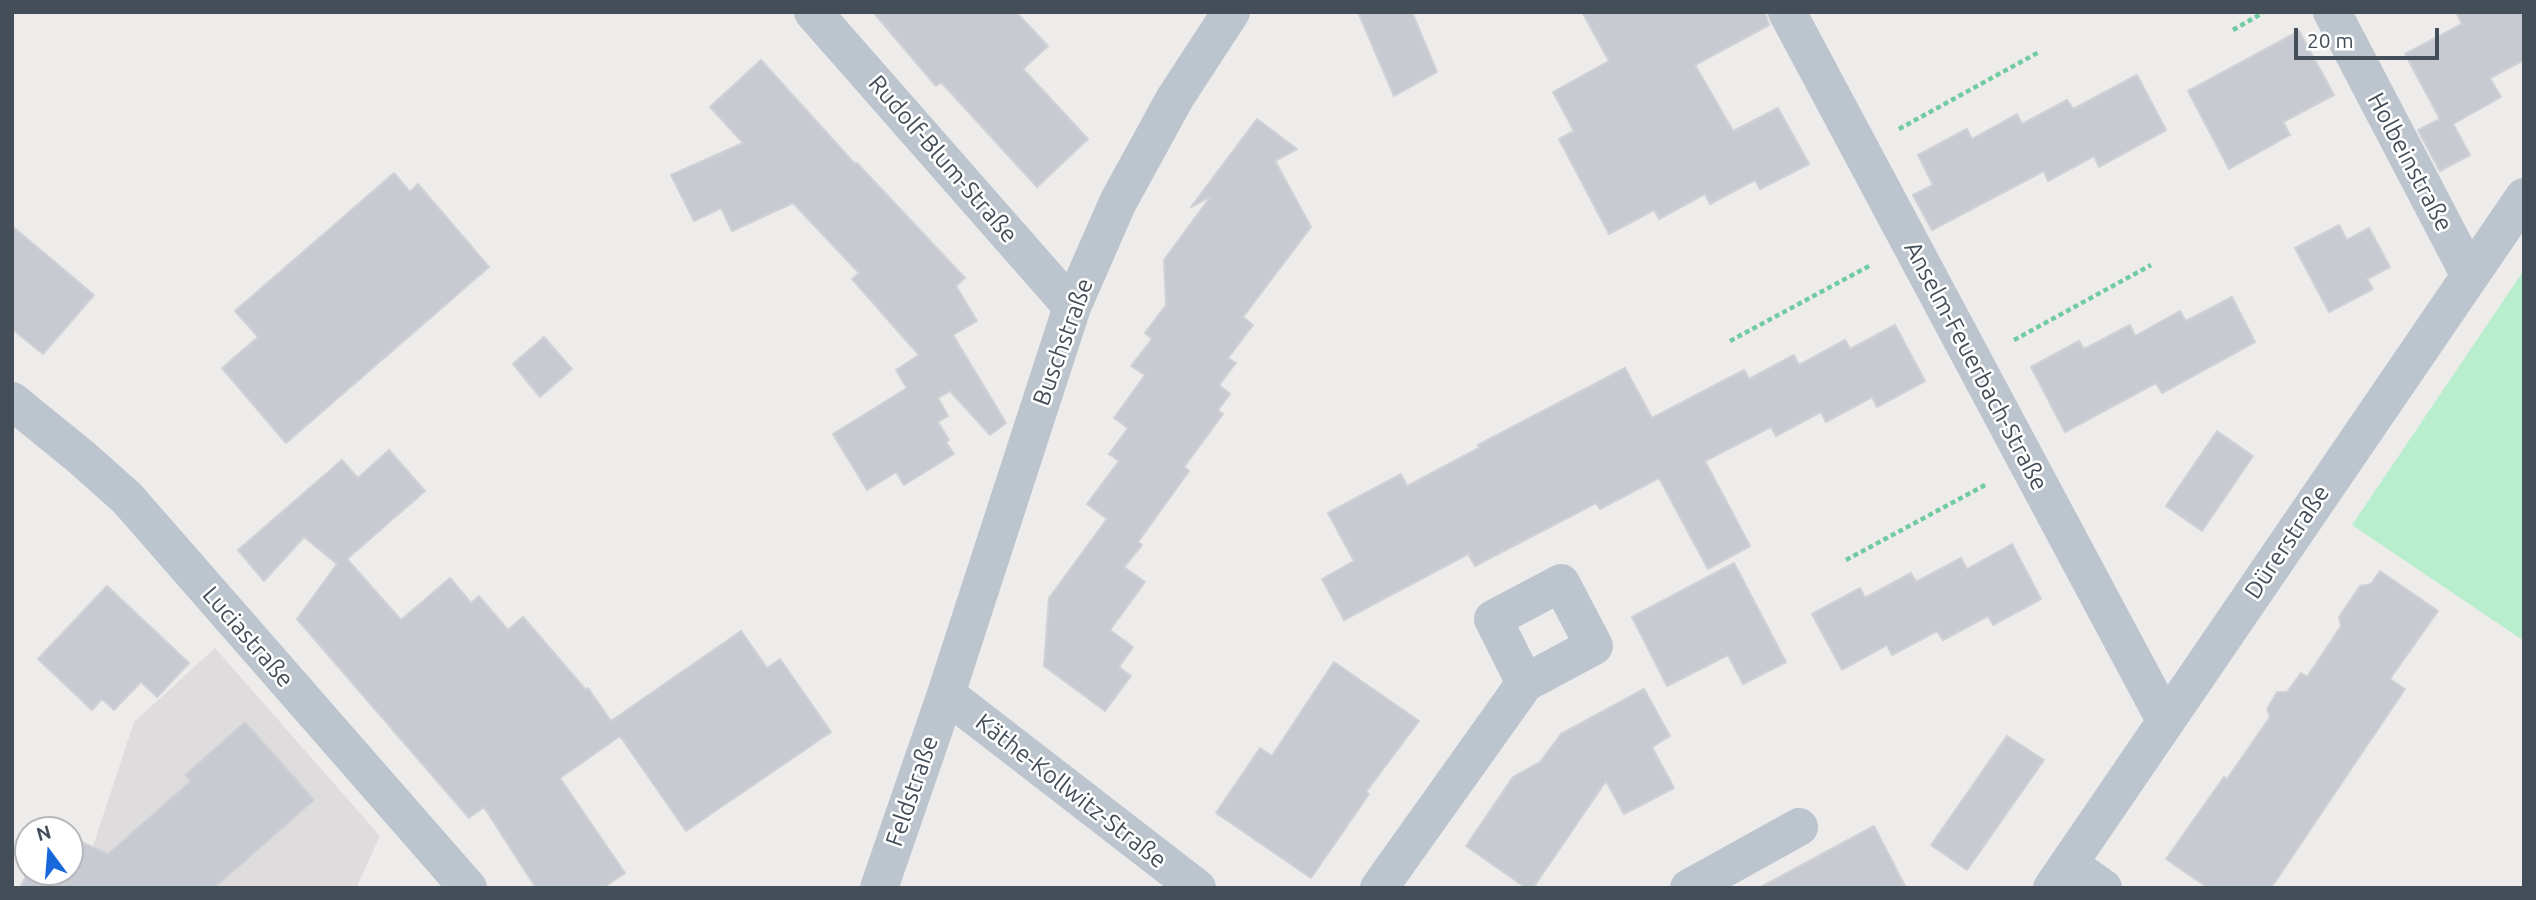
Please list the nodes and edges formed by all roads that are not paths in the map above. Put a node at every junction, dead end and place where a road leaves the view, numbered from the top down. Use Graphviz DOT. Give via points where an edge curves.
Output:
graph roads {
  1 [pos="813,12"];
  2 [pos="1231,12"];
  3 [pos="1787,12"];
  4 [pos="2332,12"];
  5 [pos="2524,197"];
  6 [pos="2469,274"];
  7 [pos="1072,307"];
  8 [pos="12,401"];
  9 [pos="1525,683"];
  10 [pos="946,694"];
  11 [pos="2165,720"];
  12 [pos="1799,827"];
  13 [pos="2060,876"];
  14 [pos="468,888"];
  15 [pos="878,888"];
  16 [pos="1197,888"];
  17 [pos="1379,888"];
  18 [pos="1689,888"];
  19 [pos="2104,888"];
  1 -- 7 [label="street, Rudolf-Blum-Straße"];
  2 -- 7 [label="street, Buschstraße" via="1175,98 1124,191"];
  3 -- 11 [label="street, Anselm-Feuerbach-Straße"];
  4 -- 6 [label="street, Holbeinstraße"];
  5 -- 6 [label="street, Dürerstraße"];
  6 -- 11 [label="street, Dürerstraße"];
  7 -- 10 [label="street, Buschstraße"];
  8 -- 14 [label="street, Luciastraße" via="127,498"];
  9 -- 17 [label="street"];
  10 -- 15 [label="street, Feldstraße"];
  10 -- 16 [label="street, Käthe-Kollwitz-Straße"];
  11 -- 13 [label="street, Dürerstraße"];
  12 -- 18 [label="street"];
  13 -- 19 [label="street"];
}
